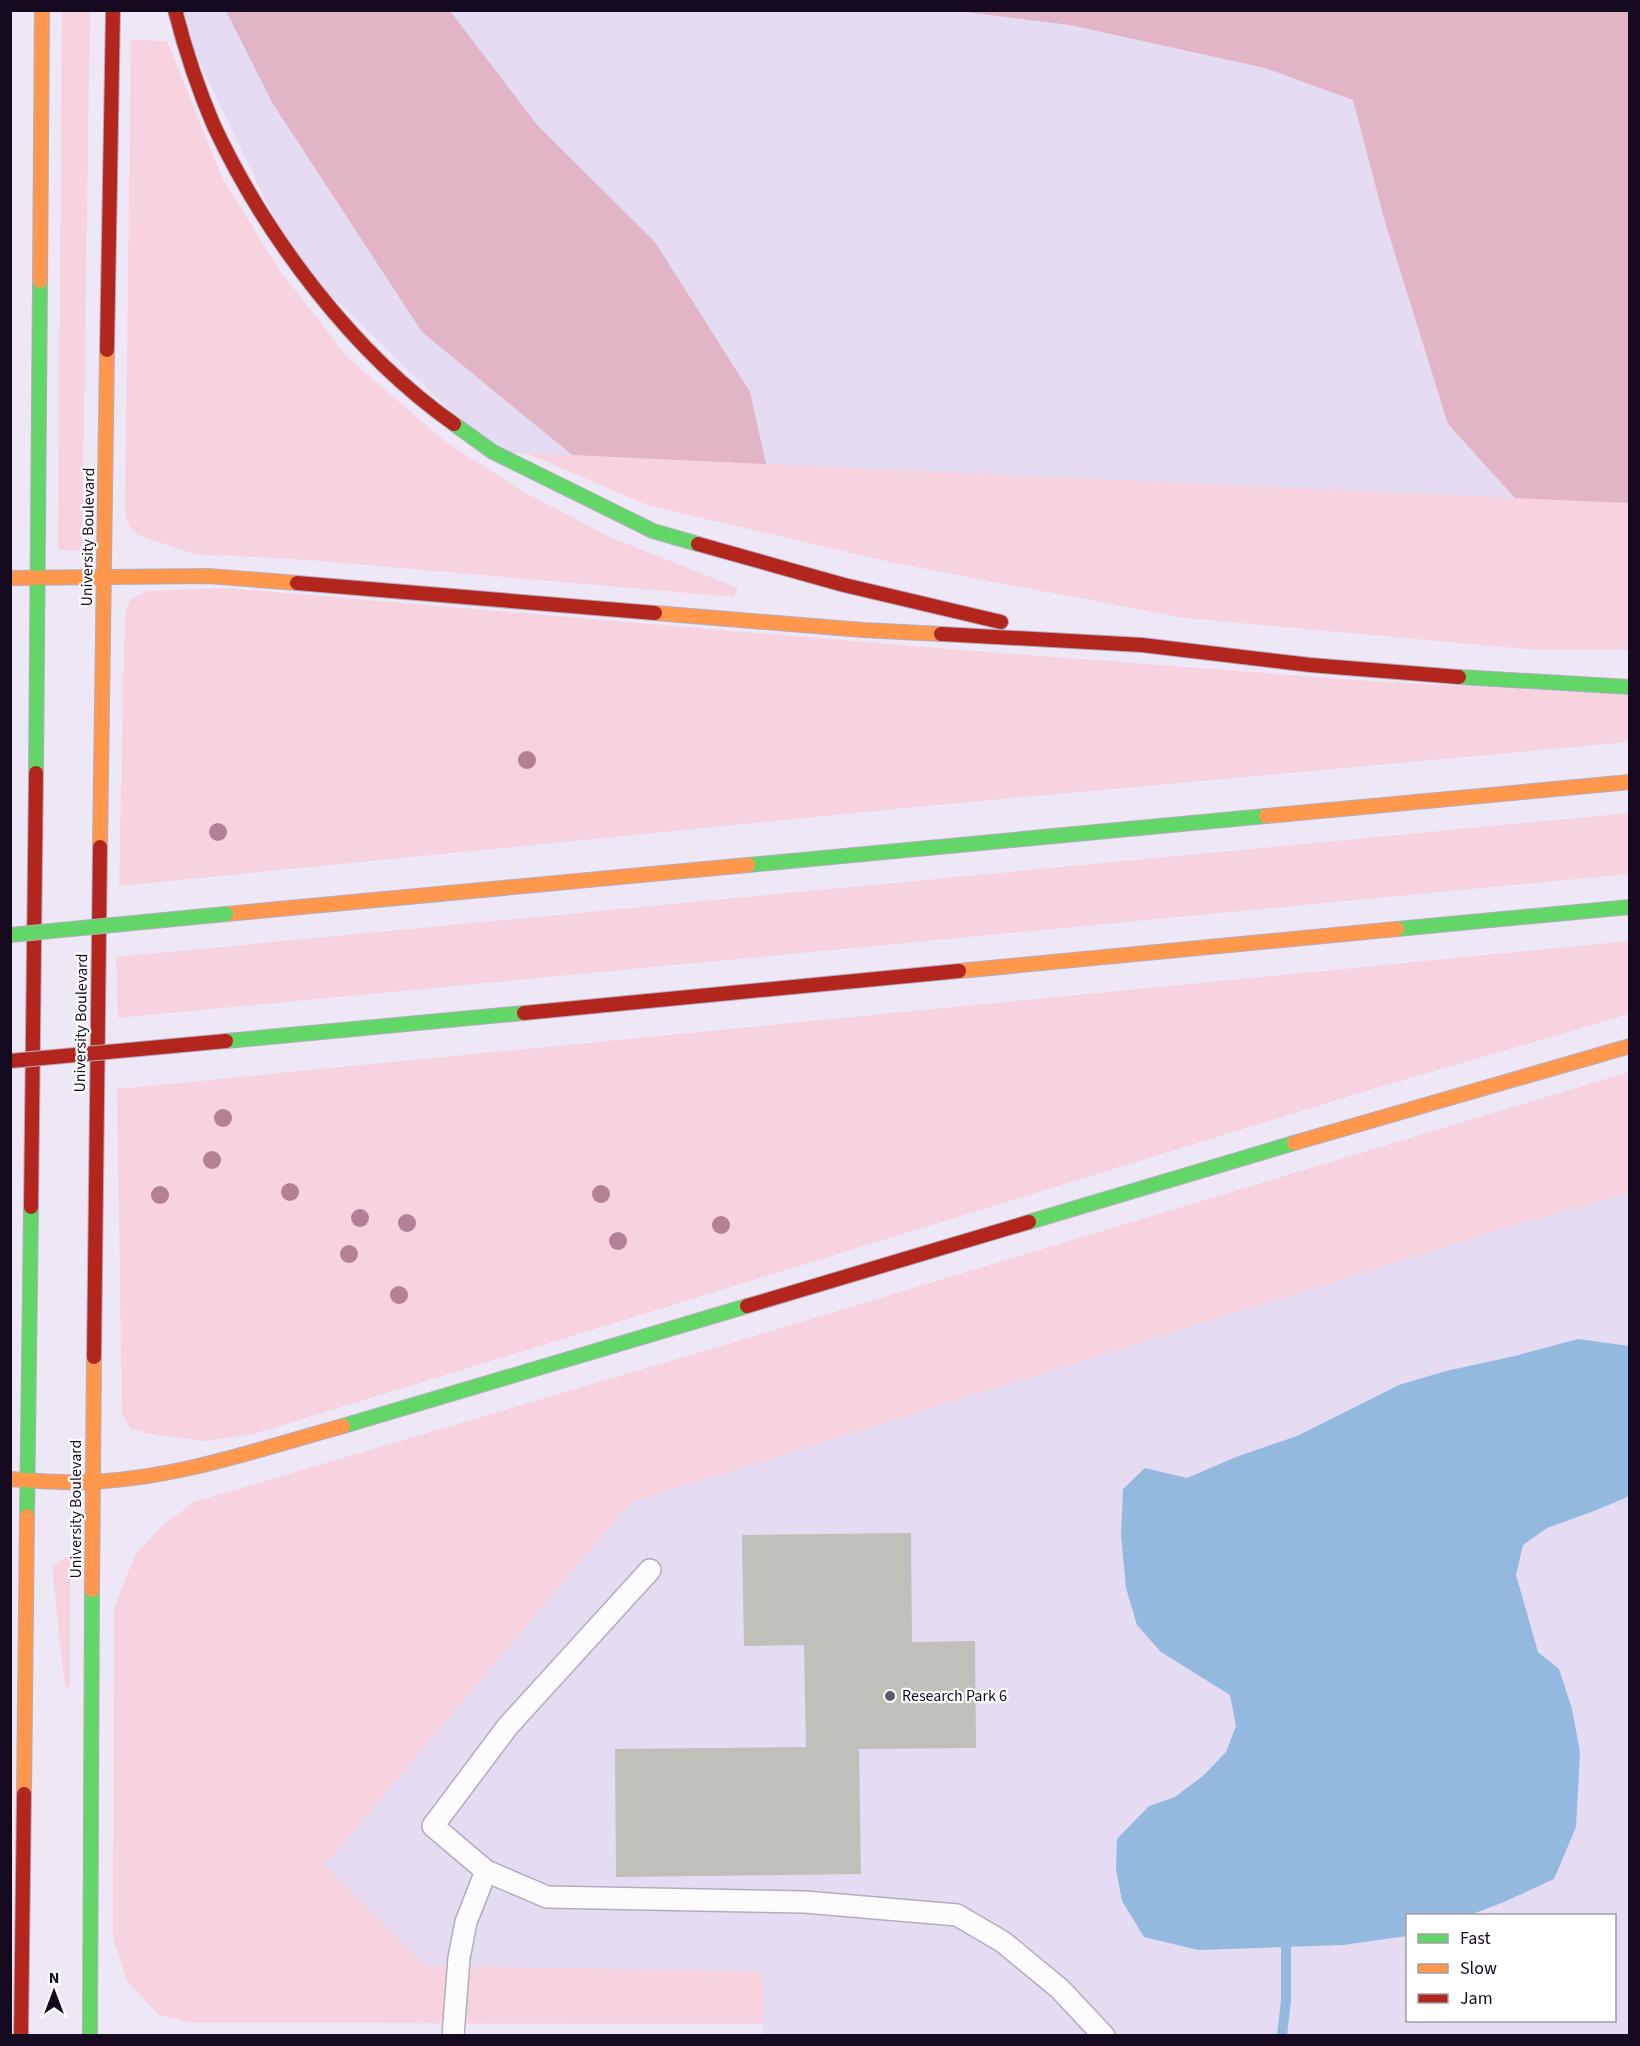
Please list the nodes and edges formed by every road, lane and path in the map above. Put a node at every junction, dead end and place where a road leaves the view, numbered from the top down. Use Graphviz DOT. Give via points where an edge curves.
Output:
graph roads {
  1 [pos="42,10"];
  2 [pos="113,10"];
  3 [pos="175,10"];
  4 [pos="38,576"];
  5 [pos="103,576"];
  6 [pos="10,578"];
  7 [pos="1142,645"];
  8 [pos="1629,687"];
  9 [pos="1629,782"];
  10 [pos="1629,907"];
  11 [pos="10,934"];
  12 [pos="1629,1046"];
  13 [pos="10,1061"];
  14 [pos="10,1479"];
  15 [pos="27,1482"];
  16 [pos="92,1483"];
  17 [pos="650,1570"];
  18 [pos="486,1871"];
  19 [pos="21,2036"];
  20 [pos="90,2036"];
  21 [pos="453,2036"];
  22 [pos="1104,2036"];
  1 -- 4 [label="main road"];
  2 -- 5 [label="main road, University Boulevard"];
  3 -- 7 [label="main road" via="214,125 249,192 294,259 338,318 397,380 493,452 653,531 844,585 995,621"];
  4 -- 5 [label="main road"];
  4 -- 6 [label="main road"];
  4 -- 15 [label="main road"];
  5 -- 7 [label="main road" via="208,576 863,630"];
  5 -- 16 [label="main road, University Boulevard"];
  7 -- 8 [label="main road" via="1321,666"];
  9 -- 11 [label="main road, bridge"];
  10 -- 13 [label="main road, bridge"];
  12 -- 16 [label="main road" via="434,1400 163,1474"];
  14 -- 15 [label="main road"];
  15 -- 16 [label="main road"];
  15 -- 19 [label="main road"];
  16 -- 20 [label="main road, University Boulevard"];
  17 -- 18 [label="lane" via="508,1726 433,1826"];
  18 -- 21 [label="lane" via="466,1922"];
  18 -- 22 [label="lane" via="547,1897 805,1902 957,1914 1003,1942 1060,1989"];
}
